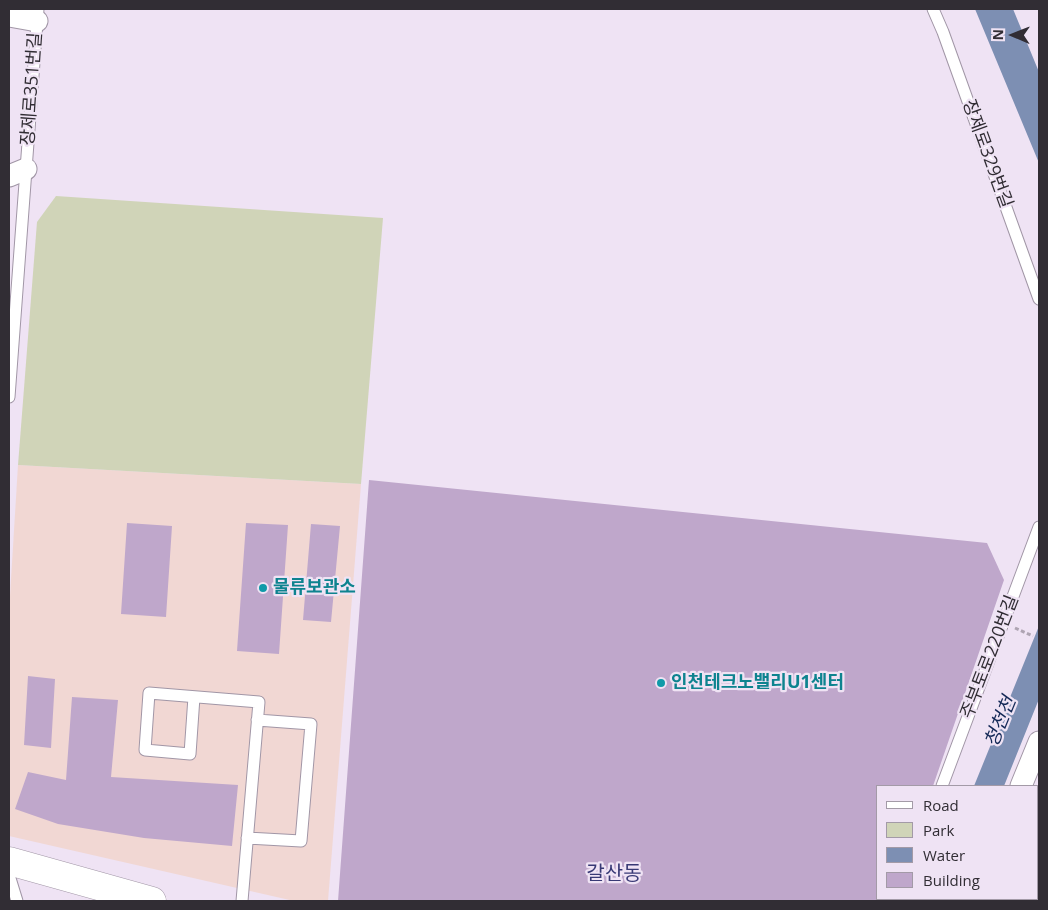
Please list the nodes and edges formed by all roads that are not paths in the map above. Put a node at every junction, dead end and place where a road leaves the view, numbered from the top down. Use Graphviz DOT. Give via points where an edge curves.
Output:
graph roads {
  1 [pos="933,9"];
  2 [pos="37,15"];
  3 [pos="9,16"];
  4 [pos="17,172"];
  5 [pos="1039,299"];
  6 [pos="9,397"];
  7 [pos="1039,527"];
  8 [pos="194,697"];
  9 [pos="257,720"];
  10 [pos="1039,742"];
  11 [pos="942,785"];
  12 [pos="1021,785"];
  13 [pos="247,838"];
  14 [pos="9,861"];
  15 [pos="9,875"];
  16 [pos="17,901"];
  17 [pos="152,901"];
  18 [pos="242,901"];
  1 -- 5 [label="lane, 장제로329번길"];
  2 -- 3 [label="street"];
  2 -- 4 [label="lane, 장제로351번길"];
  4 -- 6 [label="lane, 장제로351번길"];
  7 -- 11 [label="lane, 주부토로220번길"];
  8 -- 8 [label="lane" via="149,693 145,750 190,754"];
  8 -- 9 [label="lane" via="259,702"];
  9 -- 13 [label="lane"];
  9 -- 13 [label="lane" via="311,724 302,831 301,841"];
  10 -- 12 [label="street"];
  13 -- 18 [label="lane"];
  14 -- 17 [label="main road"];
  15 -- 16 [label="lane"];
}
